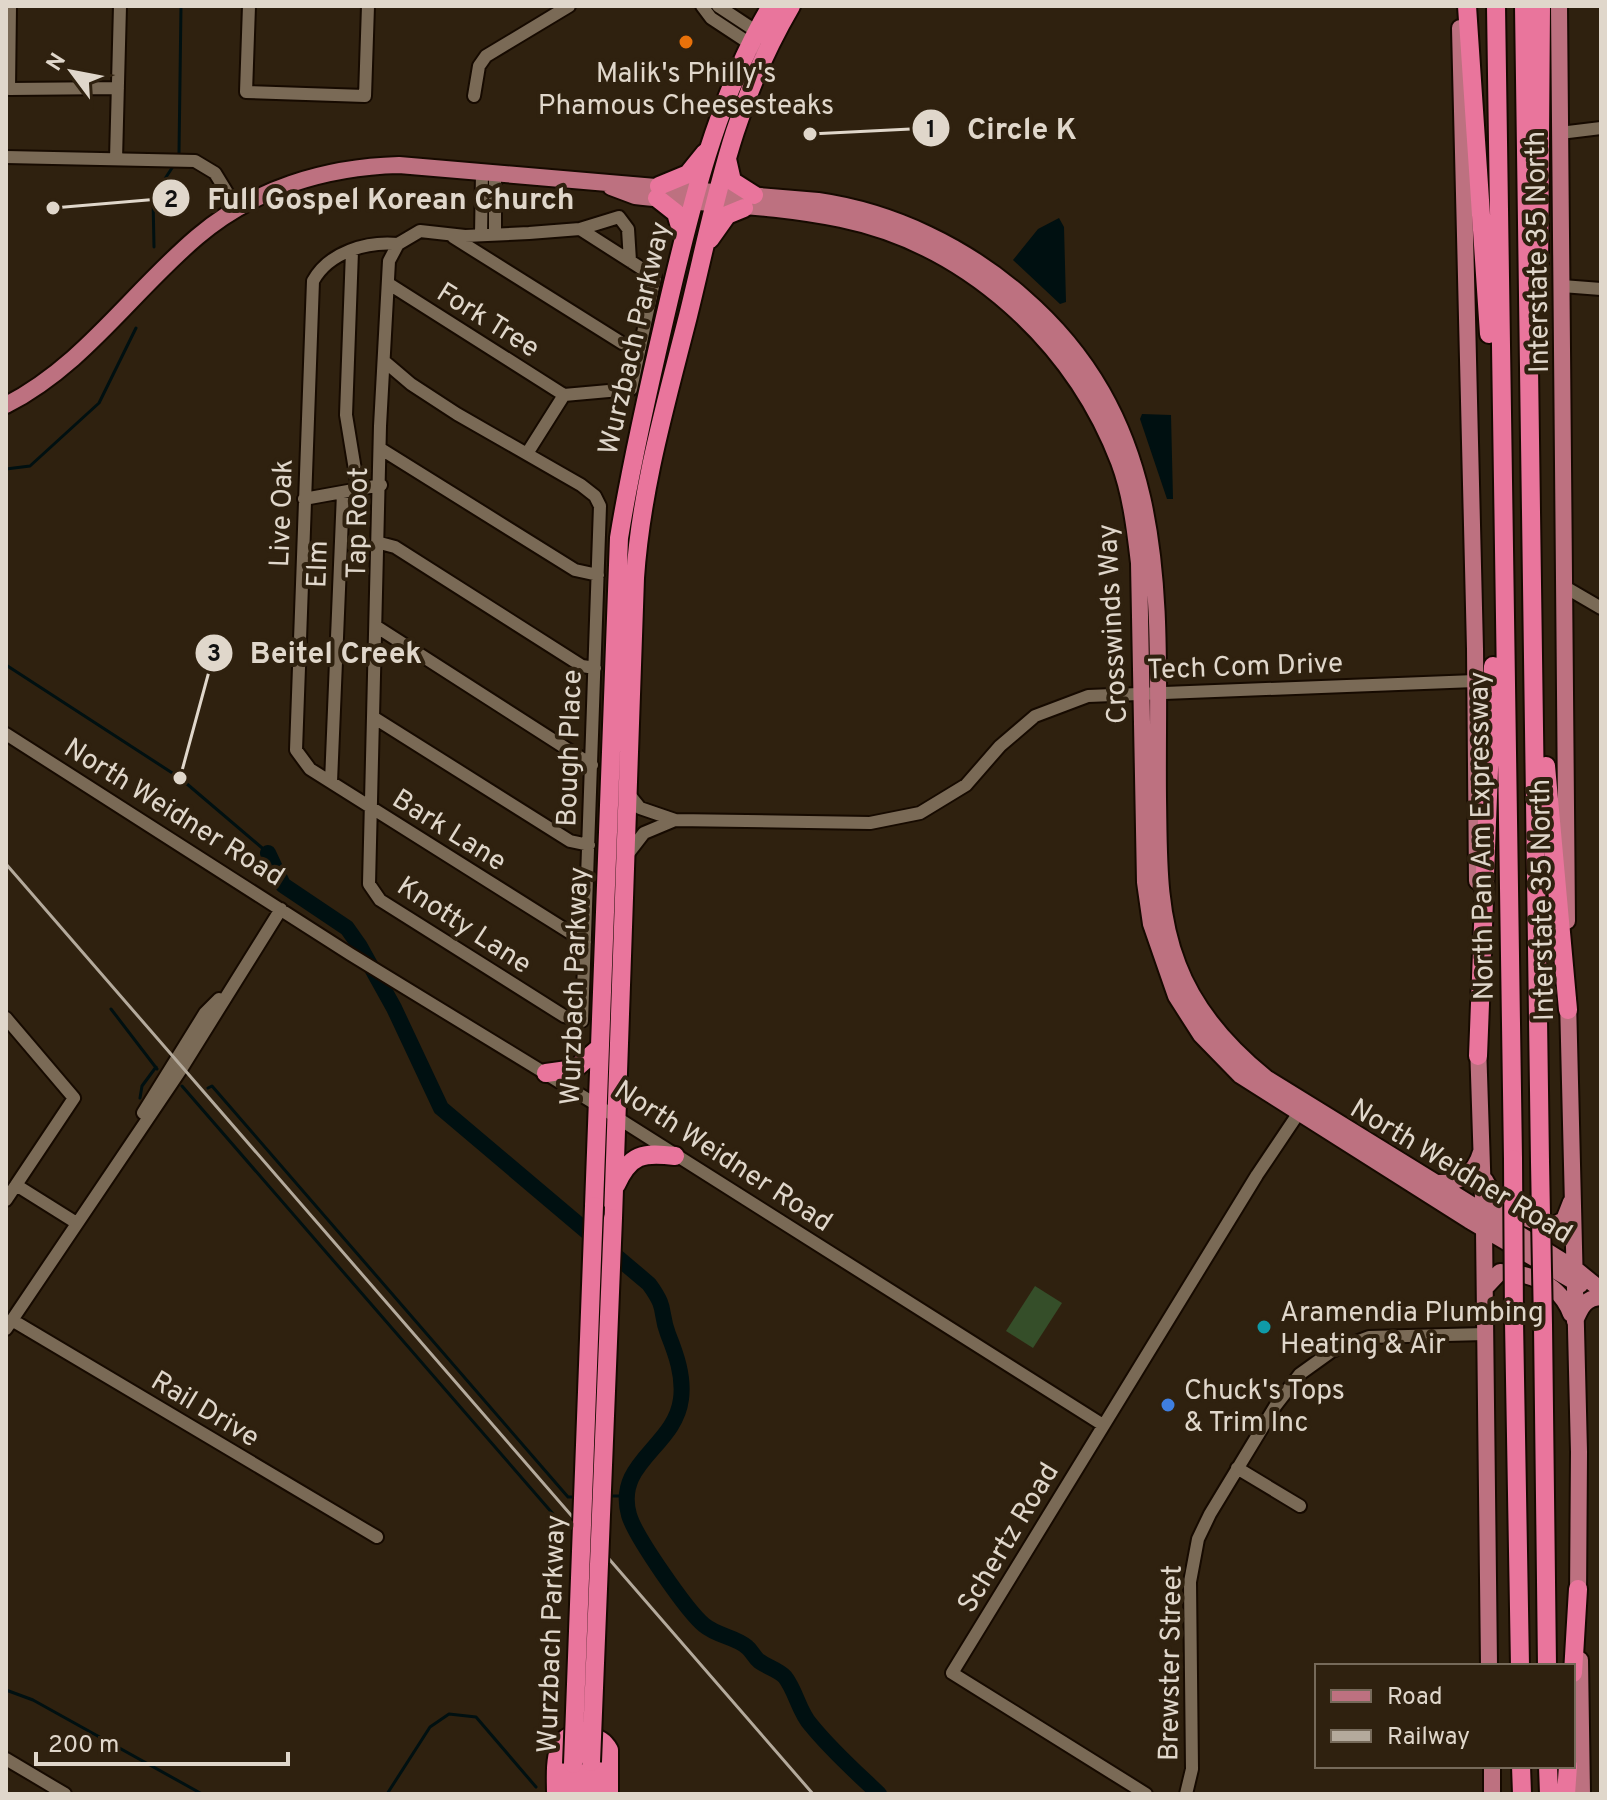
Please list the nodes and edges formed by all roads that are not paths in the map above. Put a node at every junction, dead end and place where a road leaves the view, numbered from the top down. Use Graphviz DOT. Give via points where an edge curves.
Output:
graph roads {
  1 [pos="10,6"];
  2 [pos="120,6"];
  3 [pos="249,6"];
  4 [pos="368,6"];
  5 [pos="569,6"];
  6 [pos="702,6"];
  7 [pos="718,6"];
  8 [pos="771,6"];
  9 [pos="791,6"];
  10 [pos="1460,6"];
  11 [pos="1467,6"];
  12 [pos="1496,6"];
  13 [pos="1524,6"];
  14 [pos="1541,6"];
  15 [pos="1559,6"];
  16 [pos="760,42"];
  17 [pos="118,88"];
  18 [pos="474,96"];
  19 [pos="1601,128"];
  20 [pos="1560,133"];
  21 [pos="717,150"];
  22 [pos="6,157"];
  23 [pos="116,159"];
  24 [pos="488,173"];
  25 [pos="658,192"];
  26 [pos="696,196"];
  27 [pos="716,198"];
  28 [pos="749,202"];
  29 [pos="237,209"];
  30 [pos="580,229"];
  31 [pos="447,234"];
  32 [pos="495,234"];
  33 [pos="481,235"];
  34 [pos="684,239"];
  35 [pos="398,244"];
  36 [pos="704,249"];
  37 [pos="352,251"];
  38 [pos="630,261"];
  39 [pos="389,284"];
  40 [pos="1562,286"];
  41 [pos="1601,289"];
  42 [pos="640,348"];
  43 [pos="384,361"];
  44 [pos="564,395"];
  45 [pos="6,405"];
  46 [pos="381,449"];
  47 [pos="528,452"];
  48 [pos="1502,479"];
  49 [pos="381,485"];
  50 [pos="358,488"];
  51 [pos="343,493"];
  52 [pos="304,499"];
  53 [pos="1531,518"];
  54 [pos="1503,520"];
  55 [pos="380,543"];
  56 [pos="598,575"];
  57 [pos="1565,587"];
  58 [pos="1601,608"];
  59 [pos="377,627"];
  60 [pos="595,668"];
  61 [pos="1475,681"];
  62 [pos="1150,694"];
  63 [pos="373,717"];
  64 [pos="6,734"];
  65 [pos="296,750"];
  66 [pos="592,765"];
  67 [pos="331,782"];
  68 [pos="628,793"];
  69 [pos="370,807"];
  70 [pos="675,820"];
  71 [pos="589,845"];
  72 [pos="626,858"];
  73 [pos="369,884"];
  74 [pos="281,909"];
  75 [pos="585,942"];
  76 [pos="1568,1010"];
  77 [pos="6,1018"];
  78 [pos="582,1021"];
  79 [pos="599,1048"];
  80 [pos="1478,1056"];
  81 [pos="546,1073"];
  82 [pos="597,1105"];
  83 [pos="1301,1109"];
  84 [pos="616,1118"];
  85 [pos="1483,1147"];
  86 [pos="675,1156"];
  87 [pos="1483,1174"];
  88 [pos="1434,1183"];
  89 [pos="16,1185"];
  90 [pos="614,1187"];
  91 [pos="1573,1196"];
  92 [pos="6,1200"];
  93 [pos="75,1222"];
  94 [pos="1484,1222"];
  95 [pos="1574,1275"];
  96 [pos="1485,1288"];
  97 [pos="1601,1290"];
  98 [pos="1601,1297"];
  99 [pos="1574,1323"];
  100 [pos="9,1324"];
  101 [pos="1485,1334"];
  102 [pos="1103,1425"];
  103 [pos="1237,1468"];
  104 [pos="1300,1506"];
  105 [pos="377,1537"];
  106 [pos="1578,1589"];
  107 [pos="1489,1664"];
  108 [pos="1520,1664"];
  109 [pos="1547,1664"];
  110 [pos="1574,1664"];
  111 [pos="6,1759"];
  112 [pos="582,1763"];
  113 [pos="1492,1768"];
  114 [pos="1521,1768"];
  115 [pos="1548,1768"];
  116 [pos="1568,1768"];
  117 [pos="65,1794"];
  118 [pos="556,1794"];
  119 [pos="573,1794"];
  120 [pos="591,1794"];
  121 [pos="609,1794"];
  122 [pos="1146,1794"];
  123 [pos="1186,1794"];
  124 [pos="1492,1794"];
  125 [pos="1522,1794"];
  126 [pos="1549,1794"];
  127 [pos="1566,1794"];
  128 [pos="1582,1794"];
  1 -- 17 [label="street" via="9,89"];
  2 -- 17 [label="street"];
  3 -- 4 [label="street" via="246,92 365,96"];
  5 -- 18 [label="street" via="486,56"];
  6 -- 16 [label="street" via="711,18"];
  7 -- 16 [label="street"];
  8 -- 16 [label="highway"];
  9 -- 16 [label="highway"];
  10 -- 61 [label="main road"];
  11 -- 48 [label="highway" via="1489,332 1491,456"];
  12 -- 48 [label="highway, North Pan Am Expressway"];
  13 -- 53 [label="highway, North Pan Am Expressway"];
  14 -- 53 [label="highway" via="1540,381"];
  15 -- 20 [label="main road, Interstate 35 North"];
  16 -- 21 [label="highway" via="726,94"];
  17 -- 23 [label="street"];
  19 -- 20 [label="street"];
  20 -- 40 [label="main road, Interstate 35 North"];
  21 -- 25 [label="highway"];
  21 -- 26 [label="highway, Wurzbach Parkway"];
  21 -- 27 [label="highway, Wurzbach Parkway"];
  21 -- 28 [label="highway"];
  22 -- 23 [label="street"];
  23 -- 29 [label="street" via="195,161 215,173"];
  24 -- 25 [label="main road, Crosswinds Way" via="606,185 635,196"];
  24 -- 29 [label="main road, Crosswinds Way" via="365,166 285,185"];
  24 -- 32 [label="street"];
  24 -- 33 [label="street"];
  25 -- 26 [label="main road, Crosswinds Way"];
  25 -- 34 [label="highway" via="676,213"];
  26 -- 27 [label="main road, Crosswinds Way"];
  26 -- 34 [label="highway, Wurzbach Parkway"];
  27 -- 28 [label="main road, Crosswinds Way"];
  27 -- 36 [label="highway, Wurzbach Parkway"];
  28 -- 36 [label="highway" via="727,215"];
  28 -- 62 [label="main road, Crosswinds Way" via="854,222 941,250 1000,277 1073,349 1115,416 1133,460 1152,536"];
  29 -- 45 [label="main road, Crosswinds Way" via="198,236 66,367"];
  30 -- 32 [label="street"];
  30 -- 38 [label="street"];
  30 -- 38 [label="street" via="623,219"];
  31 -- 33 [label="street"];
  31 -- 35 [label="street" via="420,231"];
  31 -- 42 [label="street" via="622,343"];
  32 -- 33 [label="street"];
  34 -- 79 [label="highway, Wurzbach Parkway" via="619,538"];
  35 -- 37 [label="street" via="382,242"];
  35 -- 39 [label="street, Tap Root" via="389,261"];
  36 -- 68 [label="highway, Wurzbach Parkway" via="638,528"];
  37 -- 50 [label="street" via="346,415"];
  37 -- 52 [label="street, Live Oak" via="331,261 315,278"];
  38 -- 42 [label="street" via="654,276"];
  39 -- 43 [label="street, Tap Root"];
  39 -- 44 [label="street, Fork Tree"];
  40 -- 41 [label="street"];
  40 -- 57 [label="main road, Interstate 35 North"];
  42 -- 44 [label="street" via="631,389"];
  43 -- 46 [label="street, Tap Root"];
  43 -- 47 [label="street" via="457,414"];
  44 -- 47 [label="street"];
  46 -- 49 [label="street, Tap Root"];
  46 -- 56 [label="street" via="575,570"];
  47 -- 56 [label="street, Bough Place" via="595,496"];
  48 -- 54 [label="highway, North Pan Am Expressway"];
  49 -- 50 [label="street"];
  49 -- 55 [label="street, Tap Root"];
  50 -- 51 [label="street"];
  51 -- 52 [label="street"];
  51 -- 67 [label="street, Elm"];
  52 -- 65 [label="street, Live Oak"];
  53 -- 76 [label="highway" via="1544,652 1549,816"];
  53 -- 109 [label="highway, North Pan Am Expressway, bridge"];
  54 -- 80 [label="highway" via="1492,573 1493,711"];
  54 -- 108 [label="highway, North Pan Am Expressway, bridge"];
  55 -- 59 [label="street, Tap Root"];
  55 -- 60 [label="street" via="395,547 582,666"];
  56 -- 60 [label="street, Bough Place"];
  57 -- 58 [label="street"];
  57 -- 76 [label="main road, Interstate 35 North"];
  59 -- 63 [label="street, Tap Root"];
  59 -- 66 [label="street"];
  60 -- 66 [label="street, Bough Place"];
  61 -- 62 [label="street, Tech Com Drive"];
  61 -- 80 [label="main road"];
  62 -- 70 [label="street, Tech Com Drive" via="1088,696 1043,712 1009,737 952,796 906,818 870,823"];
  62 -- 83 [label="main road, Crosswinds Way" via="1159,881 1172,971 1231,1047"];
  63 -- 69 [label="street, Tap Root"];
  63 -- 71 [label="street" via="570,841"];
  64 -- 74 [label="street, North Weidner Road"];
  65 -- 67 [label="street, Bark Lane" via="310,769"];
  66 -- 71 [label="street, Bough Place"];
  67 -- 69 [label="street, Bark Lane"];
  68 -- 70 [label="street, Tech Com Drive" via="640,808"];
  68 -- 72 [label="highway, Wurzbach Parkway"];
  69 -- 73 [label="street, Tap Root"];
  69 -- 75 [label="street, Bark Lane"];
  70 -- 72 [label="street, Tech Com Drive" via="644,833"];
  71 -- 75 [label="street, Bough Place"];
  72 -- 84 [label="highway, Wurzbach Parkway"];
  73 -- 78 [label="street, Knotty Lane" via="380,900 564,1016"];
  74 -- 81 [label="street, North Weidner Road"];
  74 -- 93 [label="street" via="180,1071"];
  75 -- 78 [label="street, Bough Place"];
  76 -- 91 [label="main road, Interstate 35 North"];
  77 -- 89 [label="street" via="74,1098"];
  79 -- 81 [label="highway" via="575,1069"];
  79 -- 82 [label="highway, Wurzbach Parkway"];
  80 -- 85 [label="main road"];
  81 -- 82 [label="street, North Weidner Road"];
  82 -- 84 [label="street, North Weidner Road"];
  82 -- 112 [label="highway, Wurzbach Parkway, bridge"];
  83 -- 88 [label="main road, North Weidner Road"];
  83 -- 94 [label="main road, North Weidner Road"];
  83 -- 102 [label="street"];
  84 -- 86 [label="street, North Weidner Road"];
  84 -- 90 [label="highway, Wurzbach Parkway"];
  85 -- 87 [label="main road"];
  85 -- 88 [label="main road" via="1466,1176 1450,1184"];
  86 -- 90 [label="highway" via="638,1157 624,1167"];
  86 -- 102 [label="street, North Weidner Road"];
  87 -- 91 [label="main road" via="1501,1209 1550,1227 1564,1220"];
  87 -- 94 [label="main road"];
  88 -- 94 [label="main road, North Weidner Road"];
  89 -- 92 [label="street"];
  89 -- 93 [label="street"];
  90 -- 112 [label="highway, Wurzbach Parkway, bridge"];
  91 -- 95 [label="main road, Interstate 35 North"];
  93 -- 100 [label="street"];
  94 -- 95 [label="main road, North Weidner Road"];
  94 -- 96 [label="main road"];
  95 -- 97 [label="main road, North Weidner Road"];
  95 -- 98 [label="main road, North Weidner Road"];
  95 -- 99 [label="main road, Interstate 35 North"];
  96 -- 99 [label="main road" via="1500,1272 1534,1278 1564,1296"];
  96 -- 101 [label="main road"];
  98 -- 99 [label="main road" via="1583,1305"];
  99 -- 106 [label="main road, Interstate 35 North"];
  100 -- 105 [label="street, Rail Drive"];
  101 -- 103 [label="street, Brewster Street" via="1385,1334 1332,1351 1289,1387"];
  101 -- 107 [label="main road"];
  102 -- 122 [label="street, Schertz Road" via="952,1673"];
  103 -- 104 [label="street"];
  103 -- 123 [label="street, Brewster Street" via="1204,1527 1191,1567 1192,1769"];
  106 -- 110 [label="highway"];
  106 -- 128 [label="main road, Interstate 35 North"];
  111 -- 117 [label="street"];
  112 -- 119 [label="highway, Wurzbach Parkway"];
  112 -- 120 [label="highway, Wurzbach Parkway"];
  113 -- 124 [label="main road"];
  114 -- 125 [label="highway"];
  115 -- 126 [label="highway"];
  116 -- 127 [label="highway"];
  118 -- 121 [label="highway" via="556,1753 569,1736 585,1734 609,1750"];
}
